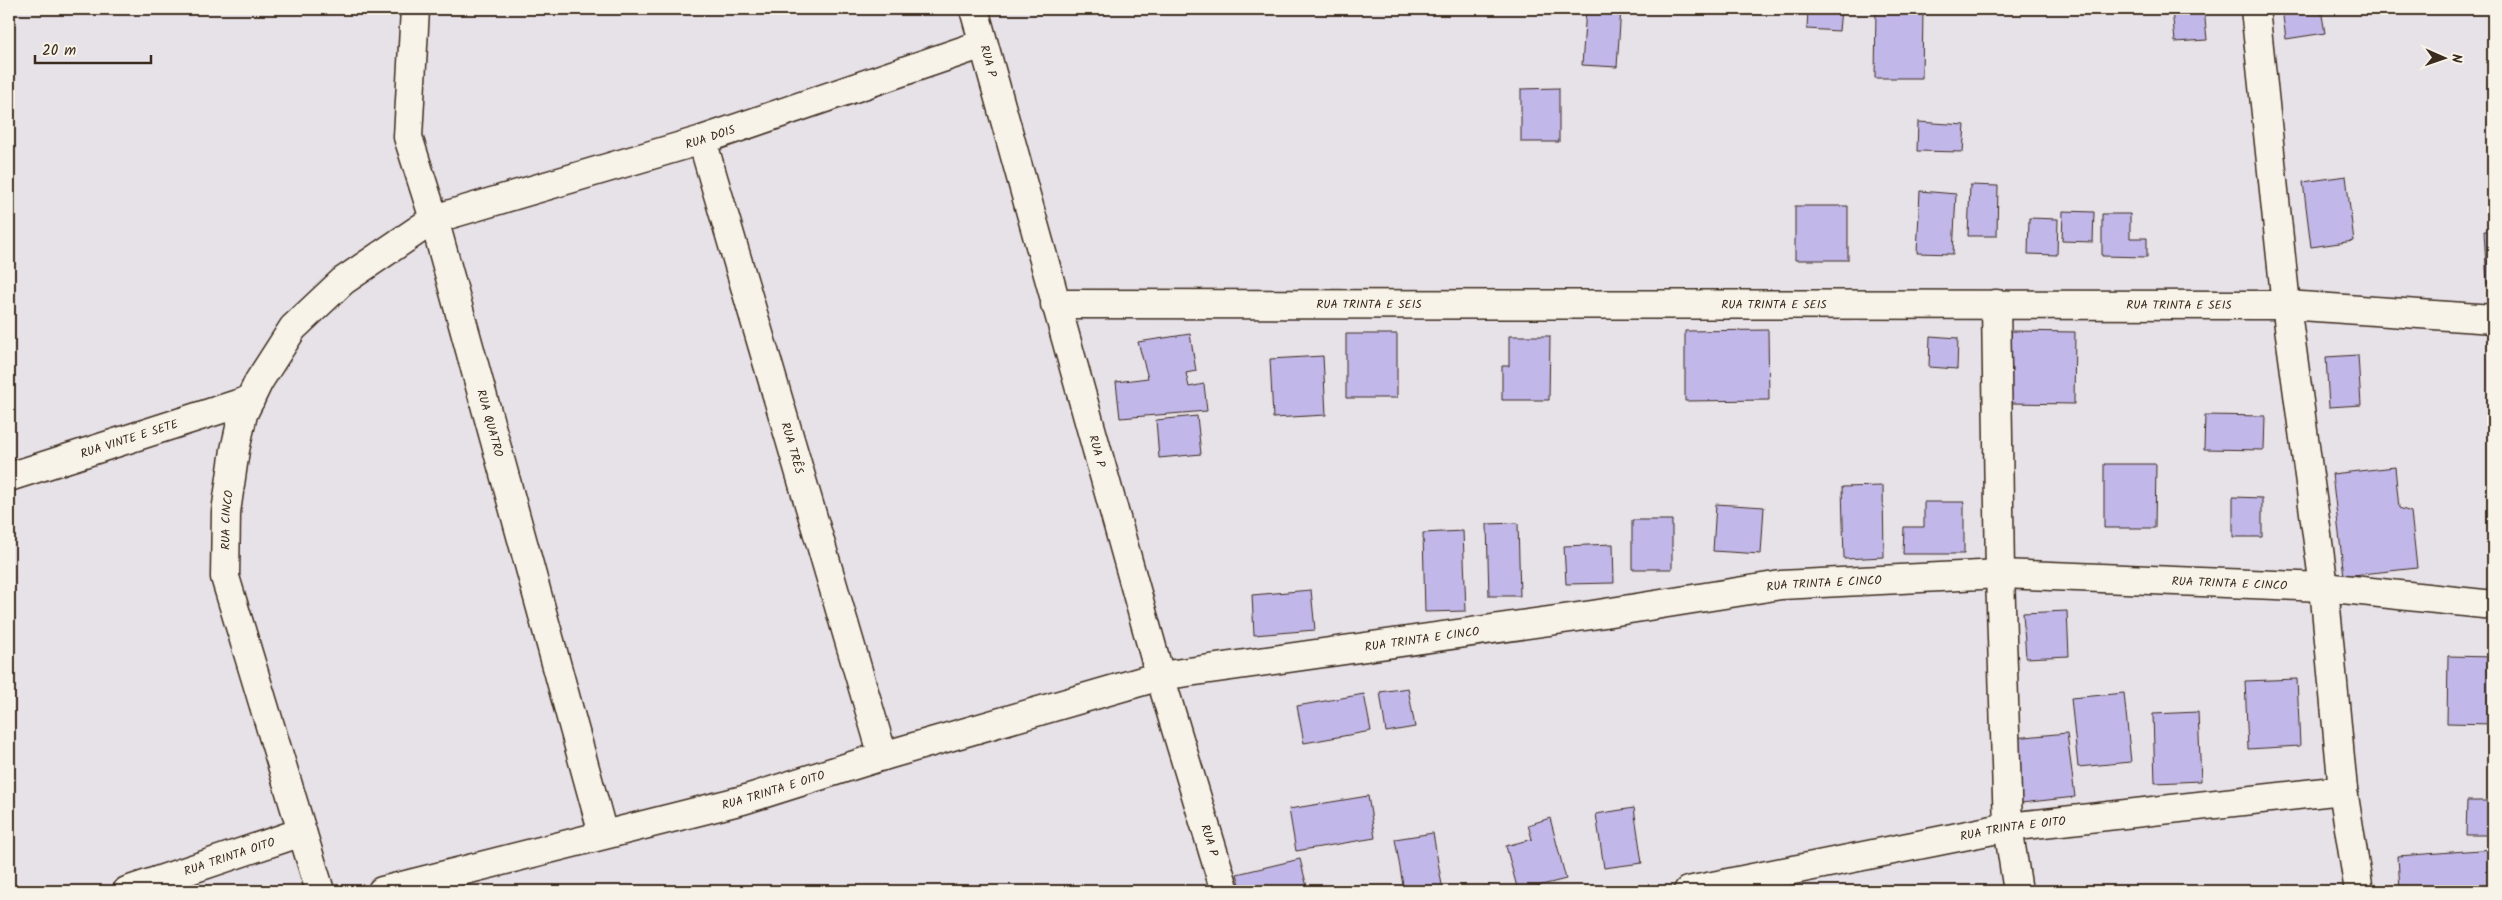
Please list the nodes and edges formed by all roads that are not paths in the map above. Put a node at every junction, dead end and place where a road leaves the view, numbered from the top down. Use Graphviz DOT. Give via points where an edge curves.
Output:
graph roads {
  1 [pos="415,9"];
  2 [pos="974,9"];
  3 [pos="2255,9"];
  4 [pos="983,44"];
  5 [pos="702,140"];
  6 [pos="434,219"];
  7 [pos="1055,304"];
  8 [pos="1996,304"];
  9 [pos="2286,305"];
  10 [pos="2493,319"];
  11 [pos="250,400"];
  12 [pos="9,477"];
  13 [pos="2000,574"];
  14 [pos="2324,587"];
  15 [pos="2493,605"];
  16 [pos="1160,676"];
  17 [pos="883,756"];
  18 [pos="2343,790"];
  19 [pos="2008,827"];
  20 [pos="302,832"];
  21 [pos="603,834"];
  22 [pos="128,891"];
  23 [pos="320,891"];
  24 [pos="382,891"];
  25 [pos="1225,891"];
  26 [pos="1688,891"];
  27 [pos="2018,891"];
  28 [pos="2359,891"];
  1 -- 6 [label="street, RUA QUATRO" via="408,137"];
  2 -- 4 [label="street, RUA P"];
  3 -- 9 [label="street"];
  4 -- 5 [label="street, RUA DOIS"];
  4 -- 7 [label="street, RUA P"];
  5 -- 6 [label="street, RUA DOIS"];
  5 -- 17 [label="street, RUA TRÊS"];
  6 -- 11 [label="street, RUA CINCO" via="343,281 293,328"];
  6 -- 21 [label="street, RUA QUATRO"];
  7 -- 8 [label="street, RUA TRINTA E SEIS"];
  7 -- 16 [label="street, RUA P"];
  8 -- 9 [label="street, RUA TRINTA E SEIS"];
  8 -- 13 [label="street"];
  9 -- 10 [label="street, RUA TRINTA E SEIS"];
  9 -- 14 [label="street"];
  11 -- 12 [label="street, RUA VINTE E SETE"];
  11 -- 20 [label="street, RUA CINCO" via="243,414 235,450 226,512 225,577"];
  13 -- 14 [label="street, RUA TRINTA E CINCO"];
  13 -- 16 [label="street, RUA TRINTA E CINCO" via="1781,585"];
  13 -- 19 [label="street"];
  14 -- 15 [label="street, RUA TRINTA E CINCO"];
  14 -- 18 [label="street"];
  16 -- 17 [label="street, RUA TRINTA E OITO"];
  16 -- 25 [label="street, RUA P"];
  17 -- 21 [label="street, RUA TRINTA E OITO" via="742,800"];
  18 -- 19 [label="street, RUA TRINTA E OITO"];
  18 -- 28 [label="street"];
  19 -- 26 [label="street, RUA TRINTA E OITO"];
  19 -- 27 [label="street"];
  20 -- 22 [label="street, RUA TRINTA OITO"];
  20 -- 23 [label="street, RUA CINCO"];
  21 -- 24 [label="street, RUA TRINTA E OITO"];
}
